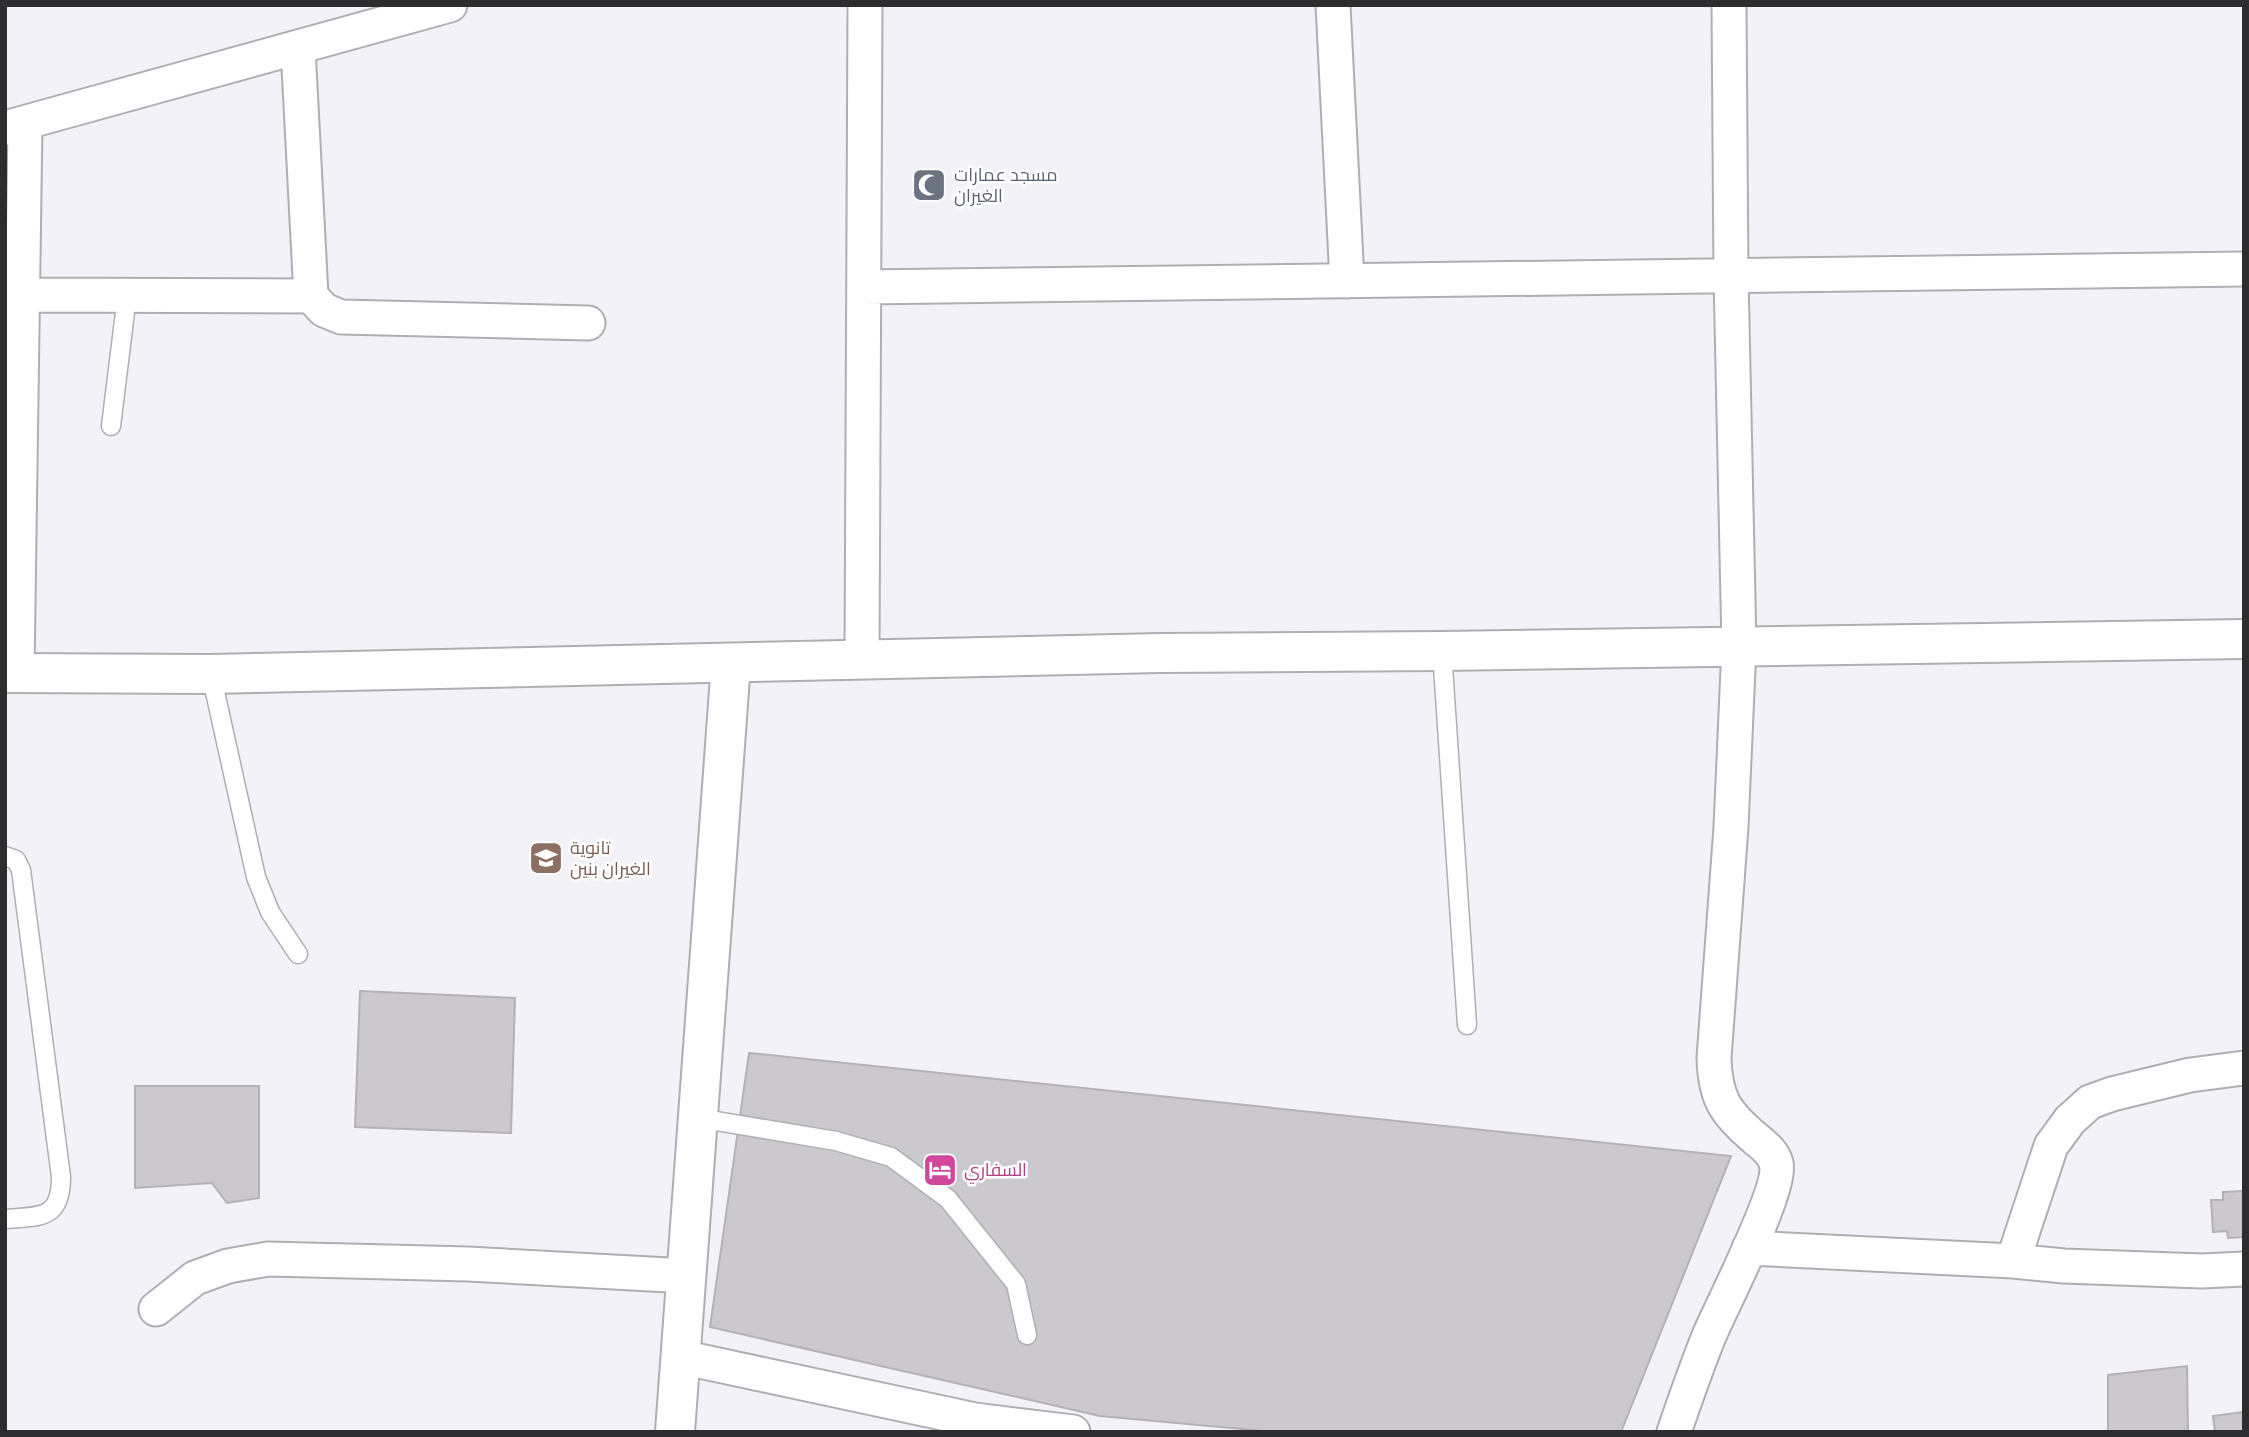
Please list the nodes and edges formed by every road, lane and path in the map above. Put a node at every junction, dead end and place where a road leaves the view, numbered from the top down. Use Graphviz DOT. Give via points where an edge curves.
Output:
graph roads {
  1 [pos="865,5"];
  2 [pos="1333,5"];
  3 [pos="1729,5"];
  4 [pos="438,7"];
  5 [pos="298,48"];
  6 [pos="15,125"];
  7 [pos="2244,269"];
  8 [pos="1731,276"];
  9 [pos="1347,281"];
  10 [pos="864,287"];
  11 [pos="23,295"];
  12 [pos="127,296"];
  13 [pos="311,296"];
  14 [pos="588,323"];
  15 [pos="111,426"];
  16 [pos="2244,639"];
  17 [pos="1739,646"];
  18 [pos="1442,651"];
  19 [pos="862,658"];
  20 [pos="731,663"];
  21 [pos="11,673"];
  22 [pos="211,674"];
  23 [pos="5,856"];
  24 [pos="298,954"];
  25 [pos="1467,1026"];
  26 [pos="2244,1068"];
  27 [pos="698,1118"];
  28 [pos="5,1219"];
  29 [pos="1749,1248"];
  30 [pos="2013,1261"];
  31 [pos="2244,1269"];
  32 [pos="687,1276"];
  33 [pos="156,1309"];
  34 [pos="1027,1335"];
  35 [pos="681,1357"];
  36 [pos="675,1432"];
  37 [pos="1073,1432"];
  38 [pos="1674,1432"];
  1 -- 10 [label="street"];
  2 -- 9 [label="street"];
  3 -- 8 [label="street"];
  4 -- 5 [label="street"];
  5 -- 6 [label="street"];
  5 -- 13 [label="street"];
  6 -- 11 [label="street"];
  7 -- 8 [label="street"];
  8 -- 9 [label="street"];
  8 -- 17 [label="street"];
  9 -- 10 [label="street"];
  10 -- 19 [label="street"];
  11 -- 12 [label="street"];
  11 -- 21 [label="street"];
  12 -- 13 [label="street"];
  12 -- 15 [label="lane"];
  13 -- 14 [label="street" via="324,310 341,317"];
  16 -- 17 [label="street"];
  17 -- 18 [label="street"];
  17 -- 29 [label="street" via="1714,1058 1723,1105 1775,1161 1775,1185"];
  18 -- 19 [label="street"];
  18 -- 25 [label="lane"];
  19 -- 20 [label="street"];
  20 -- 22 [label="street"];
  20 -- 27 [label="street"];
  21 -- 22 [label="street"];
  22 -- 24 [label="lane" via="256,877 270,912"];
  23 -- 28 [label="lane" via="16,860 21,870 61,1194 45,1214"];
  26 -- 30 [label="street" via="2190,1074 2090,1102 2070,1119 2052,1146"];
  27 -- 32 [label="street"];
  27 -- 34 [label="lane" via="836,1141 891,1157 948,1199 1016,1284"];
  29 -- 30 [label="street"];
  29 -- 38 [label="street"];
  30 -- 31 [label="street"];
  32 -- 33 [label="street" via="268,1259 195,1278"];
  32 -- 35 [label="street"];
  35 -- 36 [label="street"];
  35 -- 37 [label="street" via="975,1420"];
}
